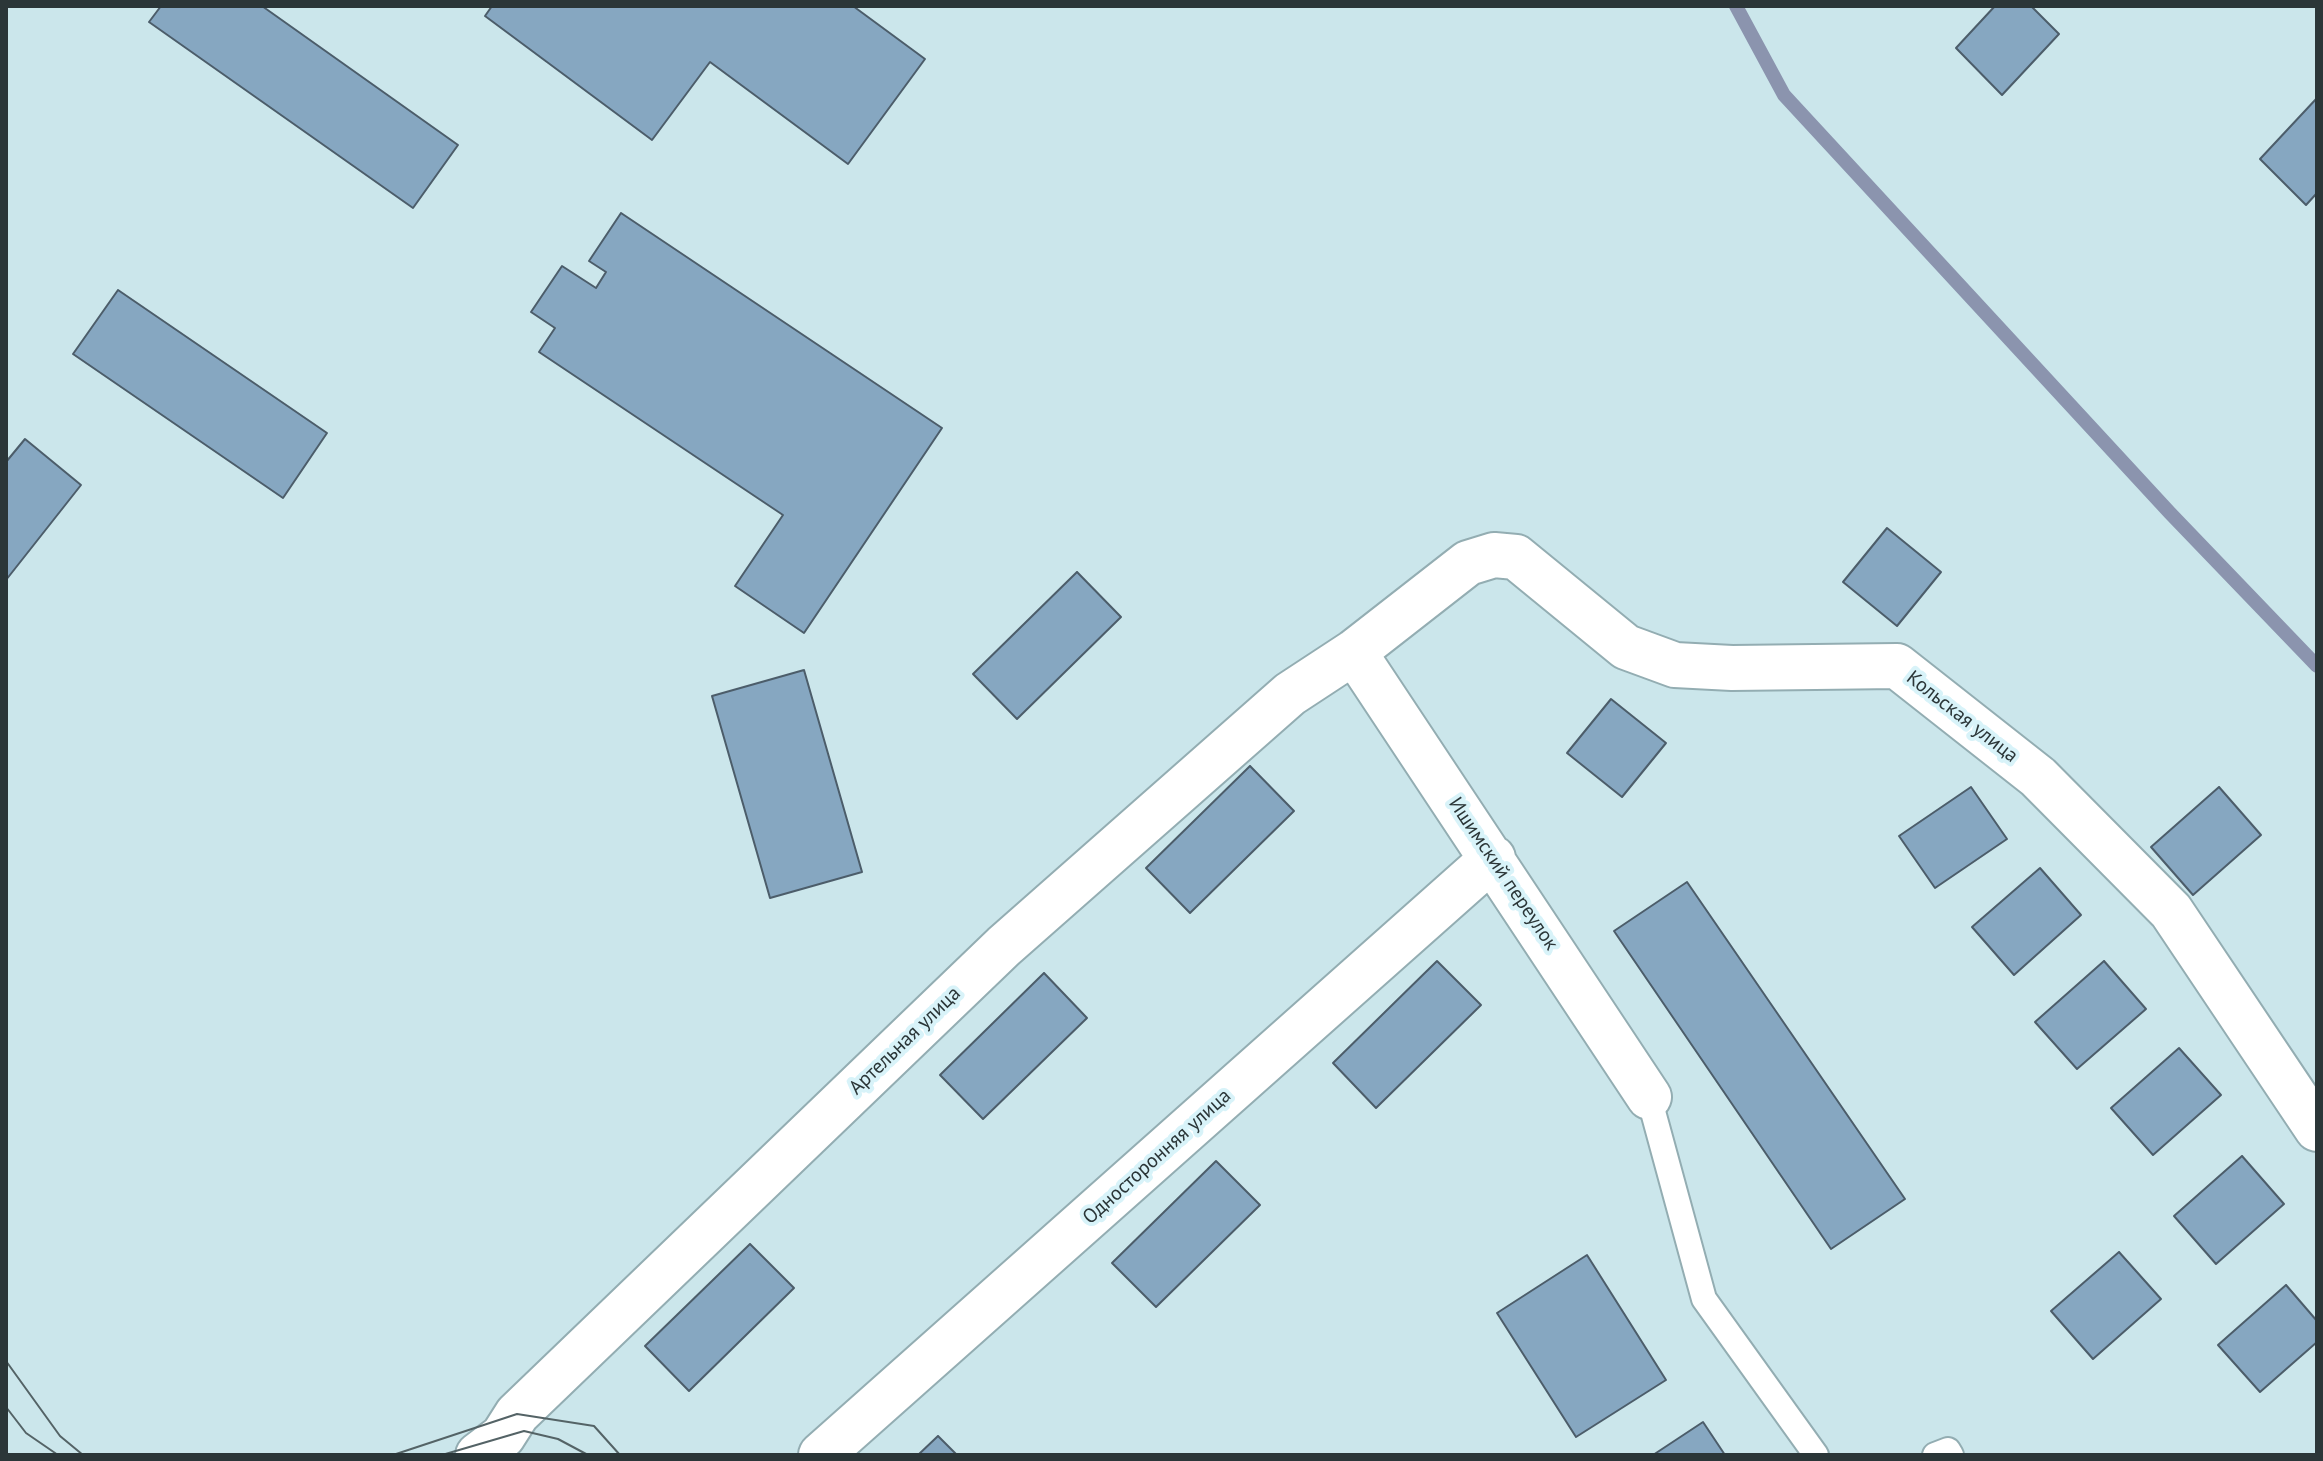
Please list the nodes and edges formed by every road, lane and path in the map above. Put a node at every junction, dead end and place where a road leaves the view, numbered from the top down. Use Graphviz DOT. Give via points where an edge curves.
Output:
graph roads {
  1 [pos="1354,652"];
  2 [pos="1493,858"];
  3 [pos="1649,1097"];
  4 [pos="2317,1129"];
  5 [pos="478,1455"];
  6 [pos="821,1455"];
  7 [pos="1816,1455"];
  8 [pos="1935,1455"];
  9 [pos="1951,1455"];
  1 -- 2 [label="street, Ишимский переулок"];
  1 -- 4 [label="street, Кольская улица" via="1468,563 1494,555 1516,557 1626,647 1675,665 1897,666 2038,777 2171,911"];
  1 -- 5 [label="street, Артельная улица" via="1290,694 1004,946"];
  2 -- 3 [label="street, Ишимский переулок"];
  2 -- 6 [label="street, Односторонняя улица"];
  3 -- 7 [label="lane" via="1704,1299"];
  8 -- 9 [label="lane" via="1948,1450"];
}
